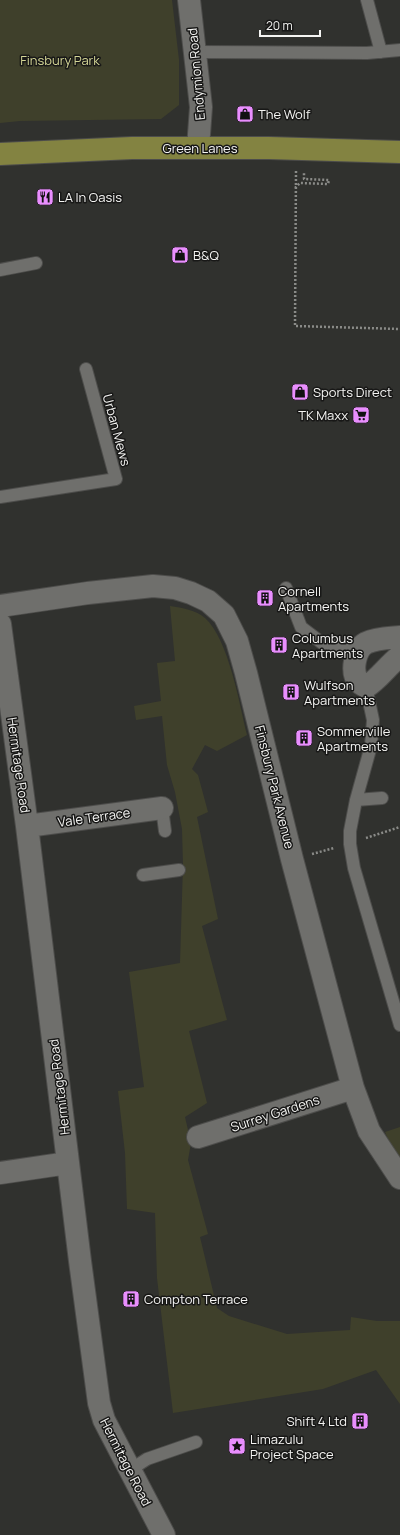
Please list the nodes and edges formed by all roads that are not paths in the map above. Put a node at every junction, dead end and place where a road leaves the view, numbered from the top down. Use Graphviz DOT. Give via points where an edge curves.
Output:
graph roads {
  1 [pos="189,0"];
  2 [pos="366,0"];
  3 [pos="400,50"];
  4 [pos="195,52"];
  5 [pos="381,52"];
  6 [pos="198,148"];
  7 [pos="400,152"];
  8 [pos="0,154"];
  9 [pos="36,263"];
  10 [pos="0,270"];
  11 [pos="86,369"];
  12 [pos="0,497"];
  13 [pos="286,588"];
  14 [pos="0,606"];
  15 [pos="0,624"];
  16 [pos="400,636"];
  17 [pos="357,652"];
  18 [pos="400,656"];
  19 [pos="366,687"];
  20 [pos="382,798"];
  21 [pos="356,800"];
  22 [pos="162,808"];
  23 [pos="27,826"];
  24 [pos="165,831"];
  25 [pos="172,868"];
  26 [pos="143,875"];
  27 [pos="400,1025"];
  28 [pos="353,1088"];
  29 [pos="198,1137"];
  30 [pos="68,1163"];
  31 [pos="0,1173"];
  32 [pos="400,1178"];
  33 [pos="196,1442"];
  34 [pos="130,1470"];
  35 [pos="164,1535"];
  1 -- 4 [label="street, Endymion Road"];
  2 -- 5 [label="lane"];
  3 -- 5 [label="lane"];
  4 -- 5 [label="lane"];
  4 -- 6 [label="street, Endymion Road" via="201,107"];
  6 -- 7 [label="main road, Green Lanes"];
  6 -- 8 [label="main road, Green Lanes"];
  9 -- 10 [label="lane"];
  11 -- 12 [label="lane, Urban Mews" via="116,479"];
  13 -- 17 [label="lane" via="301,627 322,643"];
  14 -- 28 [label="street, Finsbury Park Avenue" via="153,586 175,588 190,593 208,601 224,615 237,641 248,681"];
  15 -- 23 [label="street, Hermitage Road"];
  16 -- 17 [label="street" via="365,643"];
  17 -- 19 [label="street" via="354,669 359,682"];
  18 -- 19 [label="street"];
  19 -- 21 [label="lane" via="373,720 371,746"];
  20 -- 21 [label="lane"];
  21 -- 27 [label="lane" via="350,844 354,868"];
  22 -- 23 [label="street, Vale Terrace"];
  22 -- 24 [label="lane"];
  23 -- 30 [label="street, Hermitage Road"];
  25 -- 26 [label="lane"];
  28 -- 29 [label="street, Surrey Gardens"];
  28 -- 32 [label="street, Finsbury Park Avenue" via="369,1132"];
  30 -- 31 [label="street"];
  30 -- 34 [label="street, Hermitage Road" via="99,1403 104,1420"];
  33 -- 34 [label="lane" via="147,1459"];
  34 -- 35 [label="street, Hermitage Road"];
}
